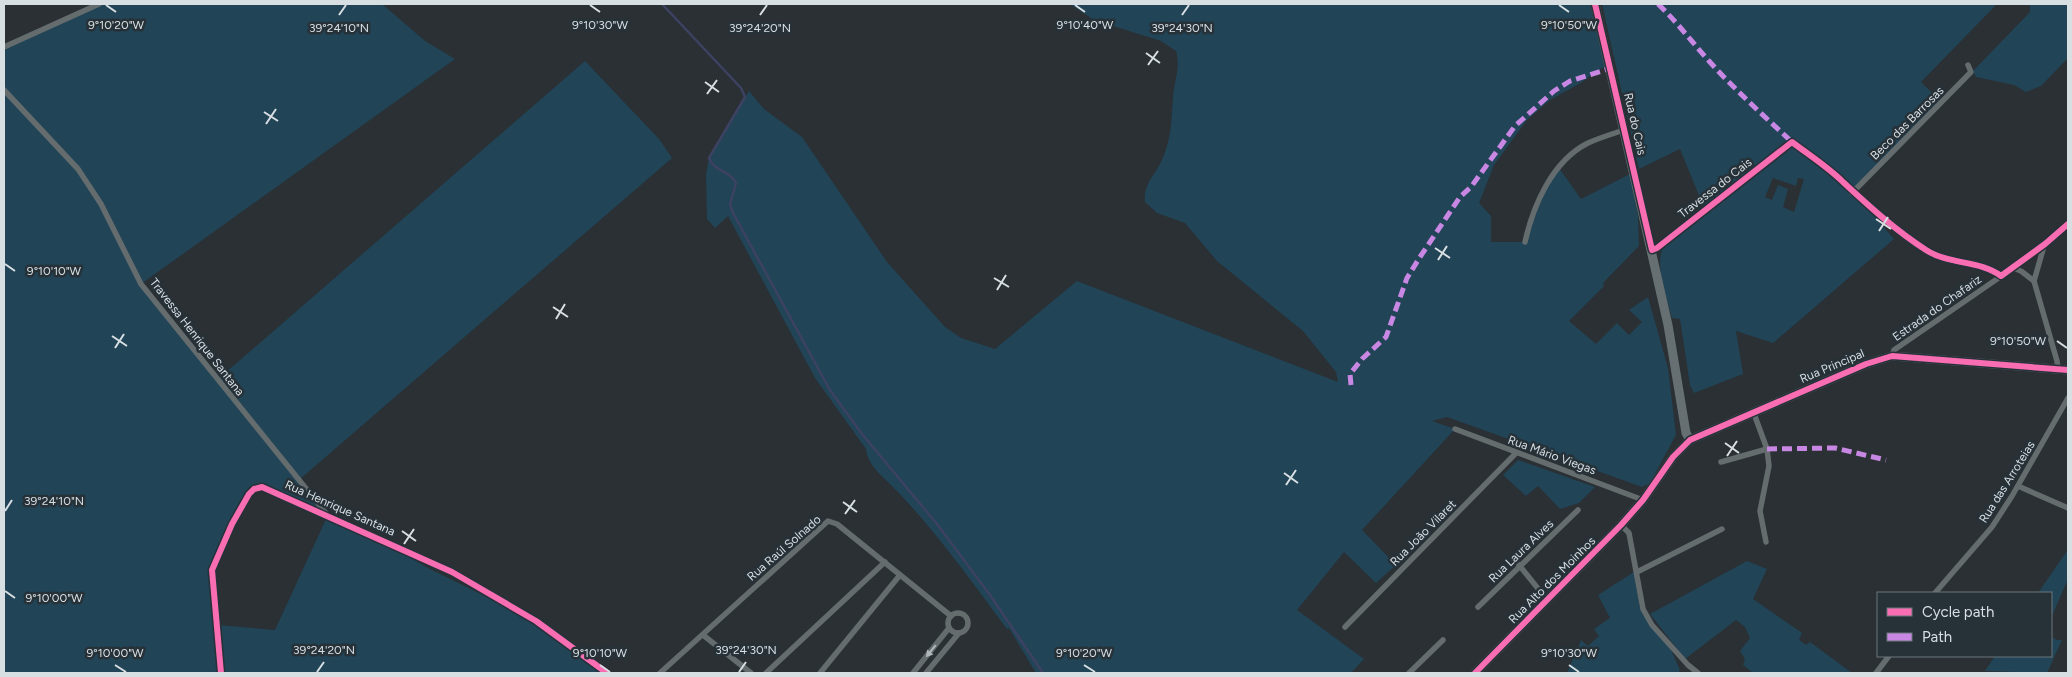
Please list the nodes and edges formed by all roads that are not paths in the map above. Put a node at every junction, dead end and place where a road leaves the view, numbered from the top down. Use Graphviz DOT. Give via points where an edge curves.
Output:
graph roads {
  1 [pos="100,4"];
  2 [pos="1595,4"];
  3 [pos="4,47"];
  4 [pos="1968,65"];
  5 [pos="4,90"];
  6 [pos="1624,130"];
  7 [pos="1852,193"];
  8 [pos="2068,224"];
  9 [pos="1525,242"];
  10 [pos="2045,244"];
  11 [pos="1652,250"];
  12 [pos="2013,268"];
  13 [pos="2001,276"];
  14 [pos="2034,281"];
  15 [pos="1892,356"];
  16 [pos="2058,370"];
  17 [pos="2068,370"];
  18 [pos="2068,398"];
  19 [pos="1753,411"];
  20 [pos="1455,429"];
  21 [pos="1690,440"];
  22 [pos="1767,449"];
  23 [pos="1516,453"];
  24 [pos="1721,462"];
  25 [pos="2018,486"];
  26 [pos="1643,500"];
  27 [pos="2068,508"];
  28 [pos="1578,510"];
  29 [pos="331,518"];
  30 [pos="1622,525"];
  31 [pos="1722,529"];
  32 [pos="1766,542"];
  33 [pos="885,562"];
  34 [pos="1519,565"];
  35 [pos="1637,572"];
  36 [pos="900,574"];
  37 [pos="1936,592"];
  38 [pos="1548,601"];
  39 [pos="1478,607"];
  40 [pos="951,616"];
  41 [pos="1345,627"];
  42 [pos="950,628"];
  43 [pos="959,633"];
  44 [pos="703,635"];
  45 [pos="1443,640"];
  46 [pos="1888,657"];
  47 [pos="221,673"];
  48 [pos="607,673"];
  49 [pos="660,673"];
  50 [pos="752,673"];
  51 [pos="766,673"];
  52 [pos="820,673"];
  53 [pos="913,673"];
  54 [pos="926,673"];
  55 [pos="1409,673"];
  56 [pos="1475,673"];
  57 [pos="1698,673"];
  58 [pos="1876,673"];
  1 -- 3 [label="street"];
  2 -- 6 [label="street, Rua do Cais"];
  4 -- 7 [label="street, Beco das Barrosas" via="1971,72"];
  5 -- 29 [label="street, Travessa Henrique Santana" via="78,169 141,284"];
  6 -- 9 [label="street" via="1587,144 1559,168 1534,209"];
  6 -- 11 [label="street, Rua do Cais"];
  7 -- 11 [label="street, Travessa do Cais" via="1792,142"];
  7 -- 13 [label="street" via="1928,252 1956,262 1987,267"];
  8 -- 10 [label="street, Estrada do Chafariz"];
  10 -- 12 [label="street, Estrada do Chafariz"];
  10 -- 14 [label="street"];
  11 -- 21 [label="street, Rua do Cais" via="1686,433"];
  12 -- 13 [label="street, Estrada do Chafariz"];
  12 -- 14 [label="street"];
  13 -- 15 [label="street, Estrada do Chafariz" via="1894,350"];
  14 -- 16 [label="street"];
  15 -- 16 [label="street, Rua Principal"];
  15 -- 19 [label="street, Rua Principal"];
  16 -- 17 [label="street, Rua Principal"];
  18 -- 25 [label="street, Rua das Arroteias"];
  19 -- 21 [label="street, Rua Principal"];
  19 -- 22 [label="street"];
  20 -- 23 [label="street, Rua Mário Viegas"];
  21 -- 26 [label="street, Rua Principal" via="1673,456"];
  22 -- 24 [label="street"];
  22 -- 32 [label="street" via="1769,466 1760,511"];
  23 -- 26 [label="street, Rua Mário Viegas"];
  23 -- 41 [label="street, Rua João Vilaret"];
  25 -- 27 [label="street"];
  25 -- 37 [label="street, Rua das Arroteias" via="1992,527"];
  26 -- 30 [label="street, Rua Alto dos Moinhos"];
  28 -- 34 [label="street, Rua Laura Alves"];
  29 -- 47 [label="street, Rua Henrique Santana" via="270,489 262,487 249,494 212,570"];
  29 -- 48 [label="street, Rua Henrique Santana" via="452,572 536,621"];
  30 -- 35 [label="street" via="1628,533"];
  30 -- 38 [label="street, Rua Alto dos Moinhos"];
  31 -- 35 [label="street"];
  33 -- 36 [label="street, Rua Raúl Solnado"];
  33 -- 44 [label="street, Rua Raúl Solnado" via="837,524 828,521"];
  33 -- 51 [label="street"];
  34 -- 38 [label="street"];
  34 -- 39 [label="street, Rua Laura Alves"];
  35 -- 57 [label="street" via="1643,609 1652,625"];
  36 -- 40 [label="street, Rua Raúl Solnado"];
  36 -- 52 [label="street"];
  38 -- 56 [label="street, Rua Alto dos Moinhos"];
  40 -- 42 [label="street"];
  40 -- 43 [label="street" via="960,613 967,618 967,628"];
  42 -- 43 [label="street"];
  42 -- 53 [label="street, one-way"];
  43 -- 54 [label="street"];
  44 -- 49 [label="street, Rua Raúl Solnado"];
  44 -- 50 [label="street"];
  45 -- 55 [label="street"];
  46 -- 58 [label="street"];
}
